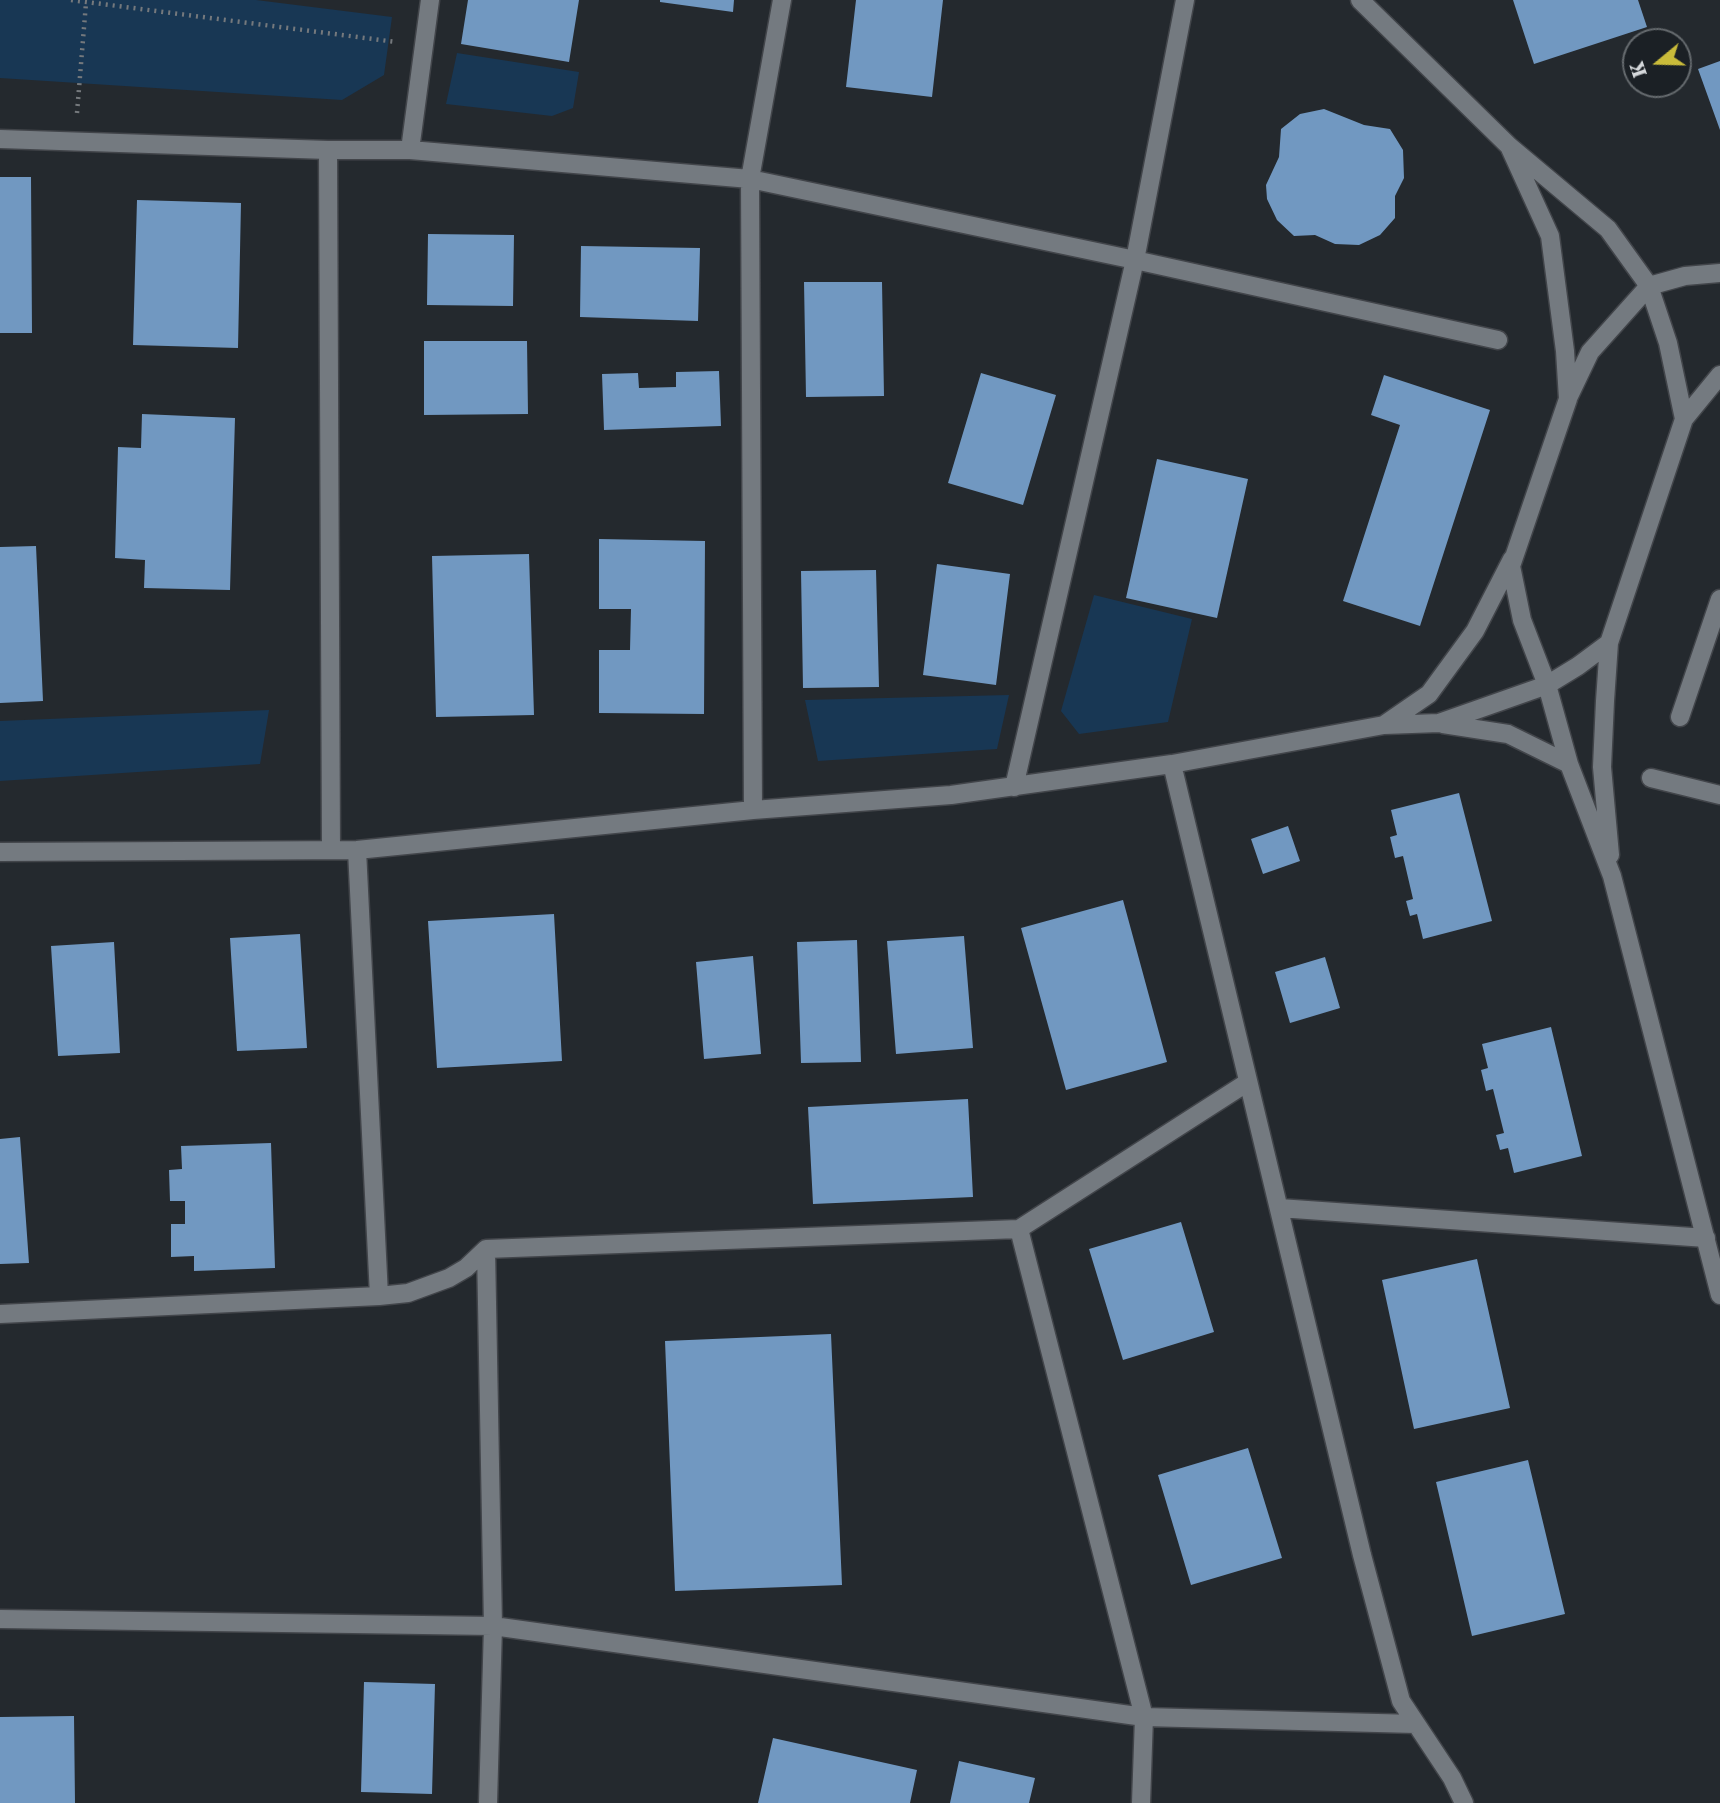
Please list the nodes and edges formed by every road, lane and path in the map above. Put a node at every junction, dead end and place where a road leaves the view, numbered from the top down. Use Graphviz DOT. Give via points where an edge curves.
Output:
graph roads {
  1 [pos="71,0"];
  2 [pos="430,0"];
  3 [pos="782,0"];
  4 [pos="1185,0"];
  5 [pos="1360,0"];
  6 [pos="86,3"];
  7 [pos="424,45"];
  8 [pos="0,139"];
  9 [pos="75,142"];
  10 [pos="1509,146"];
  11 [pos="328,150"];
  12 [pos="410,150"];
  13 [pos="750,179"];
  14 [pos="1135,260"];
  15 [pos="1720,273"];
  16 [pos="1649,285"];
  17 [pos="1498,340"];
  18 [pos="1720,375"];
  19 [pos="1568,399"];
  20 [pos="1684,419"];
  21 [pos="1513,558"];
  22 [pos="1720,599"];
  23 [pos="1609,643"];
  24 [pos="1546,685"];
  25 [pos="1680,717"];
  26 [pos="1439,723"];
  27 [pos="1384,725"];
  28 [pos="1172,764"];
  29 [pos="1569,764"];
  30 [pos="1651,778"];
  31 [pos="1014,787"];
  32 [pos="1720,795"];
  33 [pos="753,810"];
  34 [pos="331,850"];
  35 [pos="357,850"];
  36 [pos="0,852"];
  37 [pos="1612,876"];
  38 [pos="1248,1082"];
  39 [pos="1279,1208"];
  40 [pos="1019,1229"];
  41 [pos="1706,1238"];
  42 [pos="486,1249"];
  43 [pos="1720,1295"];
  44 [pos="379,1296"];
  45 [pos="0,1314"];
  46 [pos="0,1619"];
  47 [pos="493,1626"];
  48 [pos="1144,1717"];
  49 [pos="1416,1724"];
  50 [pos="488,1803"];
  51 [pos="1141,1803"];
  52 [pos="1464,1803"];
  1 -- 6 [label="path"];
  2 -- 7 [label="street"];
  3 -- 13 [label="street"];
  4 -- 14 [label="street"];
  5 -- 10 [label="street"];
  6 -- 7 [label="path"];
  6 -- 9 [label="path"];
  7 -- 12 [label="street"];
  8 -- 9 [label="street"];
  9 -- 11 [label="street"];
  10 -- 16 [label="street" via="1608,229"];
  10 -- 19 [label="street" via="1550,236"];
  11 -- 12 [label="street"];
  11 -- 34 [label="street"];
  12 -- 13 [label="street"];
  13 -- 14 [label="street"];
  13 -- 33 [label="street"];
  14 -- 17 [label="street"];
  14 -- 31 [label="street"];
  15 -- 16 [label="street"];
  16 -- 19 [label="street" via="1590,352"];
  16 -- 20 [label="street" via="1668,343"];
  18 -- 20 [label="street"];
  19 -- 21 [label="street"];
  20 -- 23 [label="street"];
  21 -- 24 [label="street" via="1522,620"];
  21 -- 27 [label="street" via="1475,631 1429,694"];
  22 -- 25 [label="street"];
  23 -- 24 [label="street"];
  23 -- 37 [label="street" via="1602,767"];
  24 -- 26 [label="street"];
  24 -- 29 [label="street"];
  26 -- 27 [label="street"];
  26 -- 29 [label="street" via="1508,734"];
  27 -- 28 [label="street"];
  28 -- 31 [label="street"];
  28 -- 38 [label="street"];
  29 -- 37 [label="street"];
  30 -- 32 [label="street"];
  31 -- 33 [label="street"];
  33 -- 35 [label="street"];
  34 -- 35 [label="street"];
  34 -- 36 [label="street"];
  35 -- 44 [label="street"];
  37 -- 41 [label="street"];
  38 -- 39 [label="street"];
  38 -- 40 [label="street"];
  39 -- 41 [label="street"];
  39 -- 49 [label="street" via="1365,1569 1401,1701"];
  40 -- 42 [label="street"];
  40 -- 48 [label="street"];
  41 -- 43 [label="street"];
  42 -- 44 [label="street" via="449,1278 408,1293"];
  42 -- 47 [label="street"];
  44 -- 45 [label="street"];
  46 -- 47 [label="street"];
  47 -- 48 [label="street"];
  47 -- 50 [label="street"];
  48 -- 49 [label="street"];
  48 -- 51 [label="street"];
  49 -- 52 [label="street"];
}
